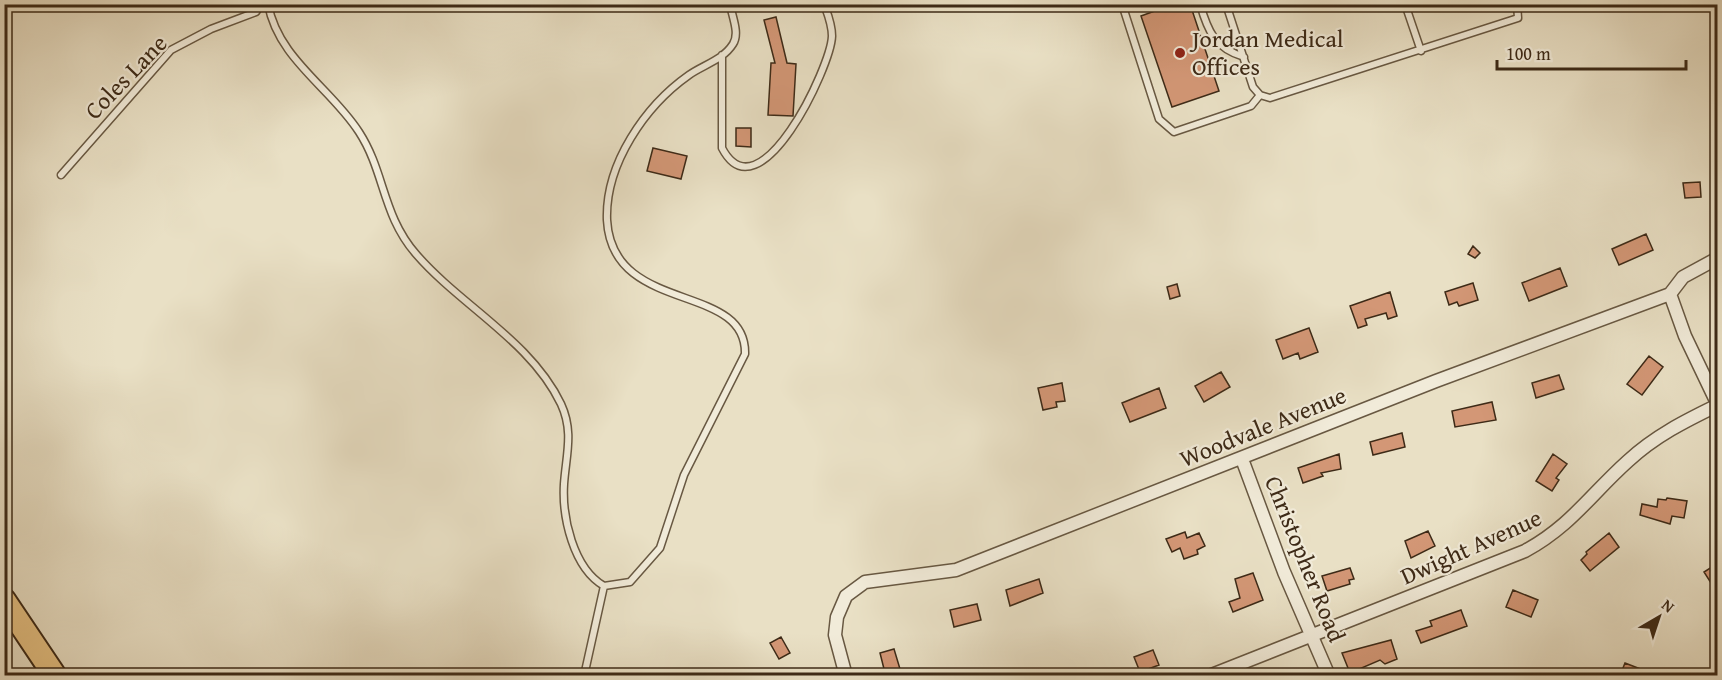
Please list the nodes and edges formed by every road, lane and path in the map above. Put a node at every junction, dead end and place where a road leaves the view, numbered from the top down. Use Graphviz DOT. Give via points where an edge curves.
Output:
graph roads {
  1 [pos="261,4"];
  2 [pos="268,4"];
  3 [pos="730,4"];
  4 [pos="824,4"];
  5 [pos="1122,4"];
  6 [pos="1200,4"];
  7 [pos="1226,4"];
  8 [pos="1405,4"];
  9 [pos="1517,4"];
  10 [pos="1421,51"];
  11 [pos="722,55"];
  12 [pos="1244,57"];
  13 [pos="1260,95"];
  14 [pos="61,175"];
  15 [pos="1718,258"];
  16 [pos="1670,294"];
  17 [pos="1718,405"];
  18 [pos="1242,459"];
  19 [pos="604,586"];
  20 [pos="4,600"];
  21 [pos="1313,634"];
  22 [pos="55,675"];
  23 [pos="584,675"];
  24 [pos="846,675"];
  25 [pos="1209,675"];
  26 [pos="1329,675"];
  1 -- 14 [label="lane, Coles Lane" via="256,12 171,50"];
  2 -- 19 [label="lane" via="277,34 364,141 391,217 409,245 523,354 555,393 569,431 564,493 570,530 582,563"];
  3 -- 11 [label="lane" via="736,36"];
  4 -- 11 [label="lane" via="832,38 818,75 783,142 761,163 740,165 727,158 722,148"];
  5 -- 13 [label="lane" via="1160,119 1174,132 1251,106"];
  6 -- 12 [label="lane" via="1211,38 1228,52"];
  7 -- 12 [label="lane"];
  8 -- 10 [label="lane"];
  9 -- 10 [label="lane" via="1518,18"];
  10 -- 13 [label="lane" via="1270,98"];
  11 -- 19 [label="lane" via="677,84 639,127 613,180 607,222 616,254 632,273 660,290 702,304 732,321 744,335 745,354 684,476 660,548 630,582"];
  12 -- 13 [label="lane" via="1253,87"];
  15 -- 16 [label="street" via="1683,277"];
  16 -- 17 [label="street"];
  16 -- 18 [label="street, Woodvale Avenue"];
  17 -- 21 [label="street, Dwight Avenue" via="1652,441 1566,525 1542,542 1479,571"];
  18 -- 21 [label="street, Christopher Road" via="1284,572"];
  18 -- 24 [label="street, Woodvale Avenue" via="956,570 867,582 846,596 837,617 835,635"];
  19 -- 23 [label="lane"];
  20 -- 22 [label="highway"];
  21 -- 25 [label="street, Dwight Avenue"];
  21 -- 26 [label="street, Christopher Road"];
}
